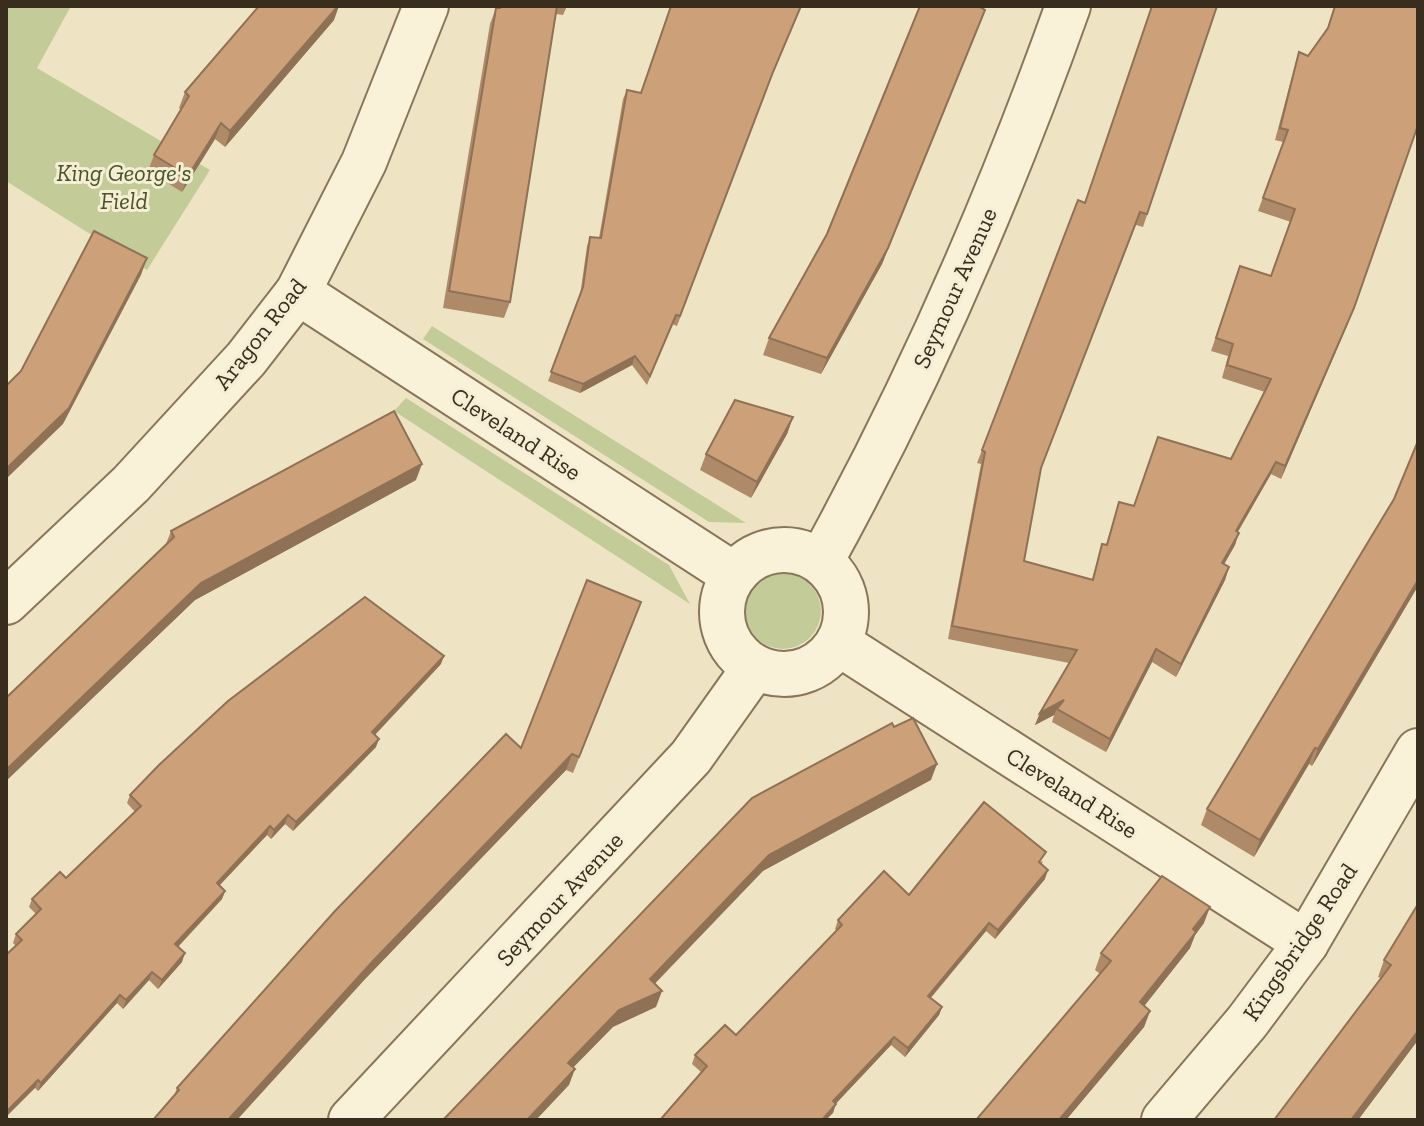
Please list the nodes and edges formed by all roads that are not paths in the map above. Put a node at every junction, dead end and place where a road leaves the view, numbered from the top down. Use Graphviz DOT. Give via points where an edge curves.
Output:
graph roads {
  1 [pos="426,6"];
  2 [pos="1068,6"];
  3 [pos="298,292"];
  4 [pos="821,561"];
  5 [pos="734,575"];
  6 [pos="6,602"];
  7 [pos="838,643"];
  8 [pos="755,667"];
  9 [pos="1418,751"];
  10 [pos="1306,943"];
  11 [pos="351,1120"];
  12 [pos="1164,1120"];
  1 -- 3 [label="street, Aragon Road" via="364,162"];
  2 -- 4 [label="street, Seymour Avenue" via="1030,112 920,369"];
  3 -- 5 [label="street, Cleveland Rise"];
  3 -- 6 [label="street, Aragon Road" via="246,359 131,484"];
  4 -- 5 [label="street" via="784,549 764,552"];
  4 -- 7 [label="street" via="843,590 847,608"];
  5 -- 8 [label="street" via="724,594 722,615 727,636"];
  7 -- 8 [label="street" via="810,669 782,673"];
  7 -- 10 [label="street, Cleveland Rise"];
  8 -- 11 [label="street, Seymour Avenue" via="681,768"];
  9 -- 10 [label="street, Kingsbridge Road"];
  10 -- 12 [label="street, Kingsbridge Road"];
}
